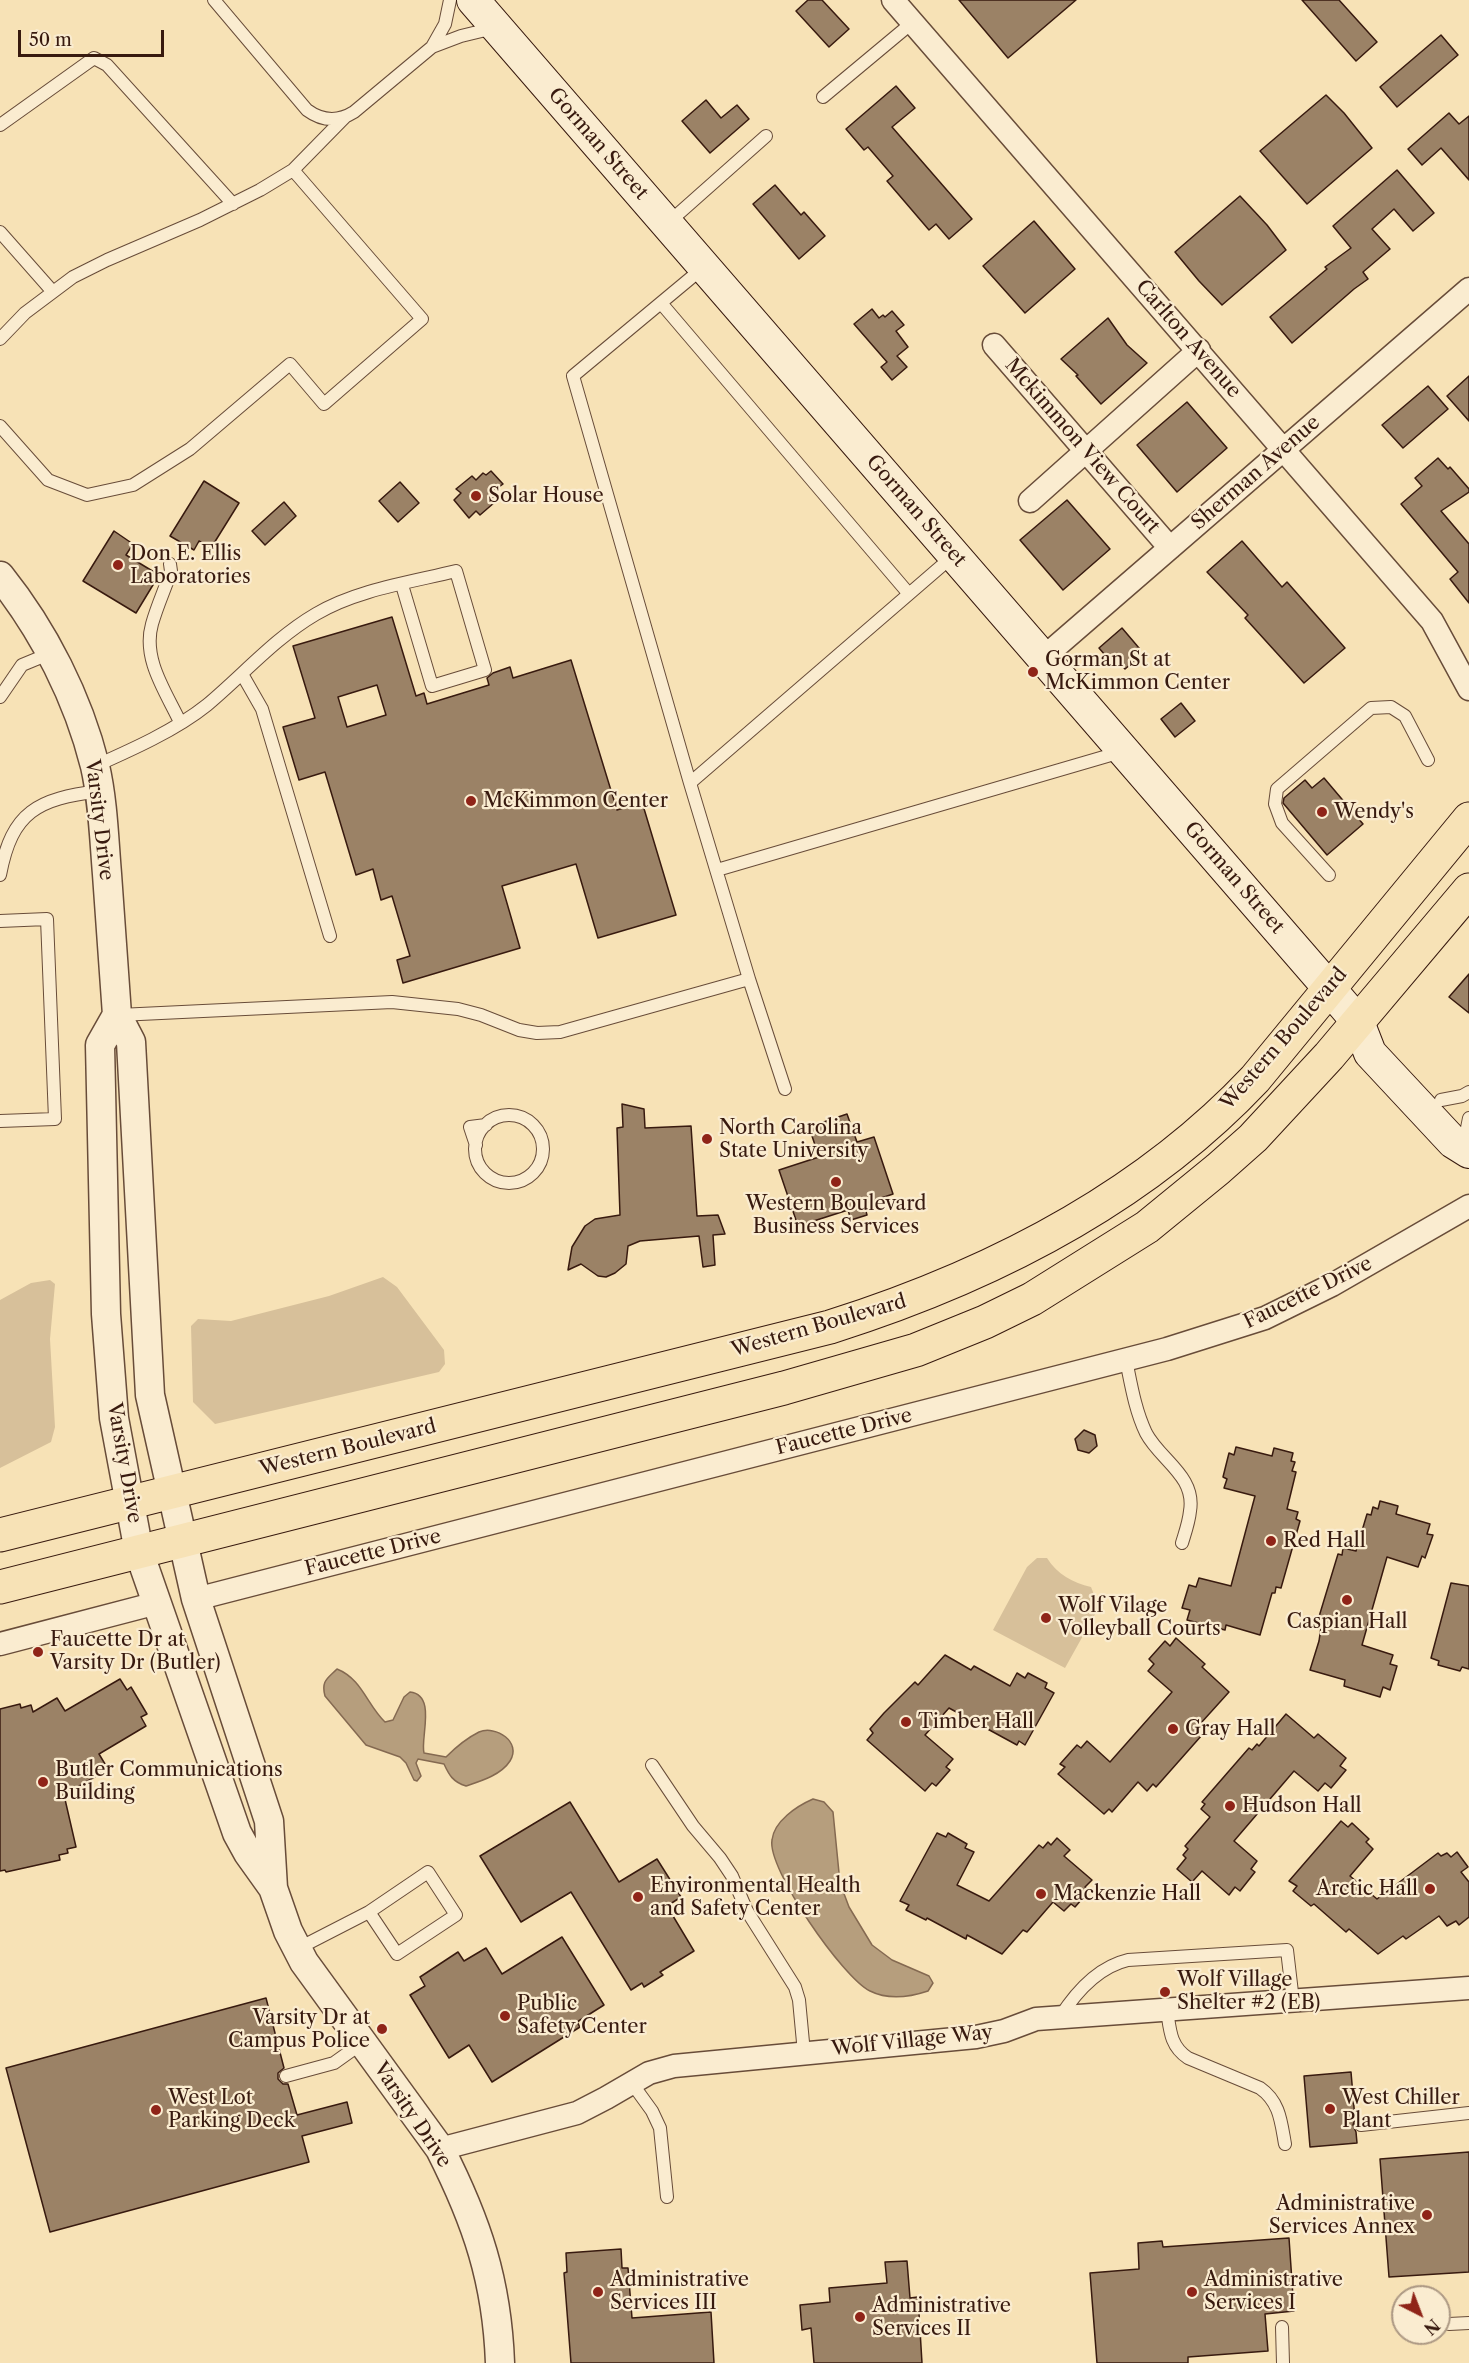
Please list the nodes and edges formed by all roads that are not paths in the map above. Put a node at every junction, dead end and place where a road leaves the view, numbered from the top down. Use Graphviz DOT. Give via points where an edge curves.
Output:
graph roads {
  1 [pos="214,0"];
  2 [pos="450,0"];
  3 [pos="473,0"];
  4 [pos="893,0"];
  5 [pos="913,22"];
  6 [pos="497,27"];
  7 [pos="432,47"];
  8 [pos="824,97"];
  9 [pos="345,117"];
  10 [pos="0,125"];
  11 [pos="766,136"];
  12 [pos="293,170"];
  13 [pos="233,204"];
  14 [pos="667,224"];
  15 [pos="0,232"];
  16 [pos="705,266"];
  17 [pos="1469,289"];
  18 [pos="53,292"];
  19 [pos="661,303"];
  20 [pos="1,336"];
  21 [pos="994,345"];
  22 [pos="1199,350"];
  23 [pos="0,426"];
  24 [pos="1284,449"];
  25 [pos="1087,450"];
  26 [pos="1030,501"];
  27 [pos="1170,548"];
  28 [pos="954,555"];
  29 [pos="170,564"];
  30 [pos="0,576"];
  31 [pos="402,585"];
  32 [pos="909,594"];
  33 [pos="51,653"];
  34 [pos="1044,657"];
  35 [pos="242,674"];
  36 [pos="1469,689"];
  37 [pos="0,697"];
  38 [pos="180,722"];
  39 [pos="1125,751"];
  40 [pos="1428,760"];
  41 [pos="97,779"];
  42 [pos="690,783"];
  43 [pos="1469,819"];
  44 [pos="717,870"];
  45 [pos="0,875"];
  46 [pos="1329,875"];
  47 [pos="1469,890"];
  48 [pos="0,921"];
  49 [pos="330,936"];
  50 [pos="749,979"];
  51 [pos="1329,988"];
  52 [pos="117,1015"];
  53 [pos="1358,1022"];
  54 [pos="785,1089"];
  55 [pos="1455,1096"];
  56 [pos="0,1121"];
  57 [pos="1468,1133"];
  58 [pos="476,1144"];
  59 [pos="1469,1206"];
  60 [pos="1126,1360"];
  61 [pos="172,1493"];
  62 [pos="130,1502"];
  63 [pos="0,1535"];
  64 [pos="183,1541"];
  65 [pos="1182,1543"];
  66 [pos="139,1552"];
  67 [pos="0,1587"];
  68 [pos="196,1599"];
  69 [pos="157,1603"];
  70 [pos="0,1644"];
  71 [pos="652,1765"];
  72 [pos="273,1887"];
  73 [pos="369,1912"];
  74 [pos="297,1949"];
  75 [pos="1469,1988"];
  76 [pos="1293,2001"];
  77 [pos="1167,2010"];
  78 [pos="1060,2018"];
  79 [pos="362,2043"];
  80 [pos="804,2053"];
  81 [pos="286,2076"];
  82 [pos="631,2082"];
  83 [pos="1469,2113"];
  84 [pos="1361,2126"];
  85 [pos="1285,2144"];
  86 [pos="440,2149"];
  87 [pos="667,2197"];
  88 [pos="1469,2323"];
  89 [pos="1451,2324"];
  90 [pos="1282,2326"];
  91 [pos="500,2363"];
  92 [pos="1272,2363"];
  93 [pos="1283,2363"];
  1 -- 9 [label="lane" via="307,110 324,118"];
  2 -- 7 [label="lane" via="445,24"];
  3 -- 6 [label="main road, Gorman Street"];
  4 -- 5 [label="street, Carlton Avenue"];
  5 -- 8 [label="lane"];
  5 -- 22 [label="street, Carlton Avenue"];
  6 -- 7 [label="lane"];
  6 -- 14 [label="main road, Gorman Street"];
  7 -- 9 [label="lane"];
  9 -- 12 [label="lane"];
  10 -- 13 [label="lane" via="94,58 107,65"];
  11 -- 14 [label="lane"];
  12 -- 13 [label="lane"];
  12 -- 23 [label="lane" via="422,319 324,404 290,364 190,449 133,485 87,495 48,480"];
  13 -- 18 [label="lane" via="107,260"];
  14 -- 16 [label="main road, Gorman Street"];
  15 -- 18 [label="lane"];
  16 -- 19 [label="lane"];
  16 -- 28 [label="main road, Gorman Street"];
  17 -- 24 [label="street, Sherman Avenue"];
  18 -- 20 [label="lane"];
  19 -- 32 [label="lane"];
  19 -- 42 [label="lane" via="573,376"];
  21 -- 25 [label="street, Mckimmon View Court"];
  22 -- 24 [label="street, Carlton Avenue"];
  22 -- 25 [label="street"];
  24 -- 27 [label="street, Sherman Avenue"];
  24 -- 36 [label="street, Carlton Avenue" via="1432,621"];
  25 -- 26 [label="street"];
  25 -- 27 [label="street, Mckimmon View Court"];
  27 -- 34 [label="street, Sherman Avenue"];
  28 -- 32 [label="lane"];
  28 -- 34 [label="main road, Gorman Street"];
  29 -- 38 [label="lane" via="171,571 151,626 150,648 153,667"];
  30 -- 33 [label="street, Varsity Drive"];
  31 -- 31 [label="lane" via="456,571 485,670 432,686"];
  31 -- 35 [label="lane" via="348,599 317,613 268,648"];
  32 -- 42 [label="lane"];
  33 -- 37 [label="lane" via="22,665"];
  33 -- 41 [label="street, Varsity Drive" via="72,697"];
  34 -- 39 [label="main road, Gorman Street"];
  35 -- 38 [label="lane"];
  35 -- 49 [label="lane" via="262,709"];
  38 -- 41 [label="lane" via="133,749"];
  39 -- 44 [label="lane"];
  39 -- 51 [label="main road, Gorman Street"];
  40 -- 46 [label="lane" via="1405,716 1392,706 1371,708 1277,789 1275,804 1282,823"];
  41 -- 45 [label="lane" via="31,811 10,837"];
  41 -- 52 [label="street, Varsity Drive"];
  42 -- 44 [label="lane"];
  43 -- 51 [label="main road, Western Boulevard"];
  44 -- 50 [label="lane"];
  47 -- 53 [label="main road"];
  48 -- 56 [label="lane" via="47,919 55,1119"];
  50 -- 52 [label="lane" via="560,1032 519,1030 470,1012 392,1002"];
  50 -- 54 [label="lane"];
  51 -- 53 [label="main road, Gorman Street"];
  51 -- 61 [label="main road, Western Boulevard" via="1254,1079 1183,1147 1133,1185 1061,1228 961,1279 885,1310 830,1326"];
  52 -- 61 [label="street, Varsity Drive" via="131,1042 150,1395"];
  52 -- 62 [label="street, Varsity Drive" via="100,1045 106,1314 114,1418"];
  53 -- 55 [label="main road, Gorman Street" via="1383,1036"];
  53 -- 57 [label="main road, Gorman Street" via="1370,1053 1453,1142"];
  53 -- 64 [label="main road" via="1253,1138 1183,1200 1067,1278 985,1322 916,1350 856,1368"];
  55 -- 57 [label="main road, Gorman Street"];
  58 -- 58 [label="lane" via="470,1127 486,1125 506,1115 527,1120 541,1137 543,1148 541,1160 528,1177 507,1183 487,1175 476,1156"];
  59 -- 60 [label="street, Faucette Drive" via="1332,1285 1265,1318"];
  60 -- 65 [label="lane" via="1146,1433 1190,1489 1191,1509"];
  60 -- 68 [label="street, Faucette Drive"];
  61 -- 62 [label="main road, Western Boulevard"];
  61 -- 64 [label="street, Varsity Drive"];
  62 -- 63 [label="main road, Western Boulevard"];
  62 -- 66 [label="street, Varsity Drive"];
  64 -- 66 [label="main road"];
  64 -- 68 [label="street, Varsity Drive"];
  66 -- 67 [label="main road"];
  66 -- 69 [label="street, Varsity Drive"];
  68 -- 72 [label="street, Varsity Drive" via="269,1821"];
  69 -- 70 [label="street"];
  69 -- 72 [label="street, Varsity Drive" via="237,1833"];
  71 -- 80 [label="lane" via="732,1876 747,1911 795,1987"];
  72 -- 74 [label="street, Varsity Drive"];
  73 -- 73 [label="lane" via="428,1872 456,1915 397,1954"];
  73 -- 74 [label="lane"];
  74 -- 79 [label="street, Varsity Drive"];
  75 -- 76 [label="street, Wolf Village Way"];
  76 -- 77 [label="street, Wolf Village Way"];
  76 -- 78 [label="lane" via="1287,1950 1128,1960 1102,1970 1070,2001"];
  77 -- 78 [label="street, Wolf Village Way"];
  77 -- 85 [label="lane" via="1170,2036 1179,2052 1270,2095 1279,2113"];
  78 -- 80 [label="street, Wolf Village Way" via="1036,2019 976,2037"];
  79 -- 81 [label="lane" via="334,2062"];
  79 -- 86 [label="street, Varsity Drive"];
  80 -- 82 [label="street, Wolf Village Way" via="674,2066"];
  82 -- 86 [label="street, Wolf Village Way" via="577,2113"];
  82 -- 87 [label="lane" via="660,2128"];
  83 -- 84 [label="lane"];
  86 -- 91 [label="street, Varsity Drive" via="486,2258 498,2320"];
  88 -- 89 [label="lane"];
  90 -- 93 [label="lane"];
  92 -- 93 [label="lane"];
}
